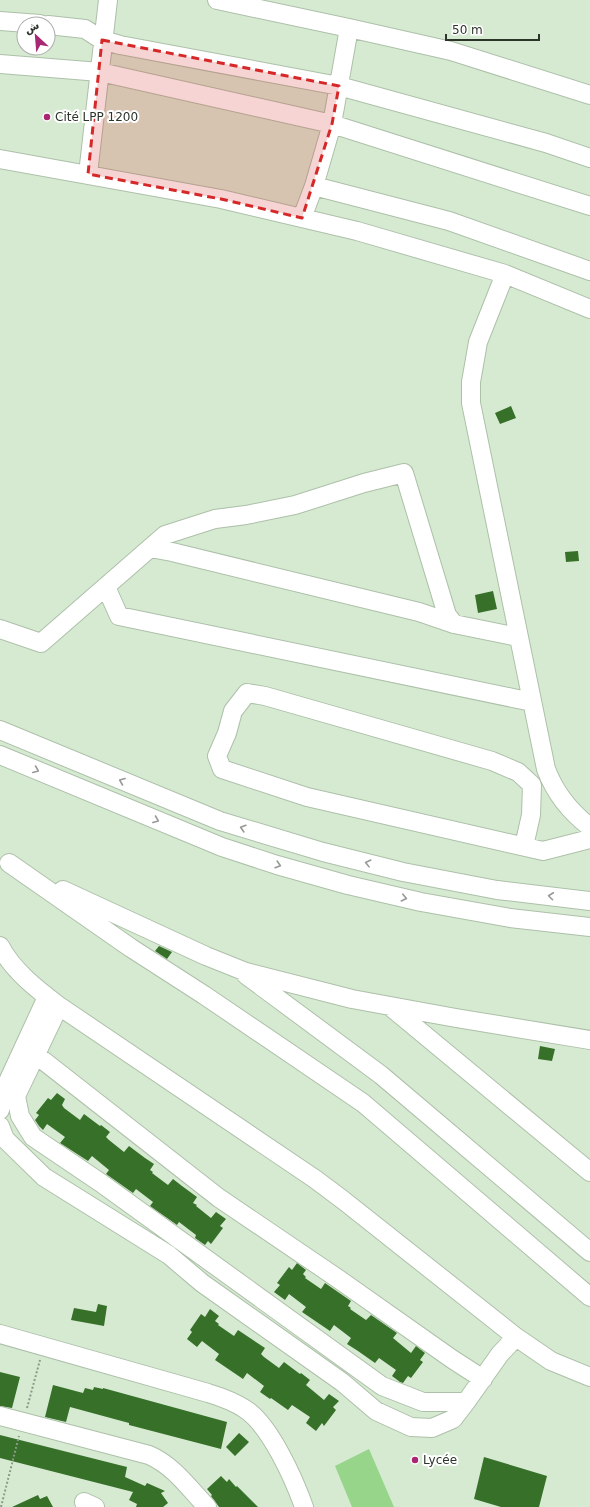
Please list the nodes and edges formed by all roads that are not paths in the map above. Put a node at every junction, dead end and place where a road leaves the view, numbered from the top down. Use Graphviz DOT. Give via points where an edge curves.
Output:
graph roads {
  1 [pos="108,0"];
  2 [pos="217,0"];
  3 [pos="0,21"];
  4 [pos="16,22"];
  5 [pos="56,26"];
  6 [pos="349,28"];
  7 [pos="102,40"];
  8 [pos="0,64"];
  9 [pos="100,72"];
  10 [pos="339,86"];
  11 [pos="590,95"];
  12 [pos="332,124"];
  13 [pos="590,158"];
  14 [pos="0,159"];
  15 [pos="88,174"];
  16 [pos="314,186"];
  17 [pos="590,206"];
  18 [pos="302,218"];
  19 [pos="590,271"];
  20 [pos="505,274"];
  21 [pos="590,309"];
  22 [pos="150,548"];
  23 [pos="106,587"];
  24 [pos="454,624"];
  25 [pos="0,629"];
  26 [pos="518,637"];
  27 [pos="532,702"];
  28 [pos="0,730"];
  29 [pos="0,755"];
  30 [pos="590,827"];
  31 [pos="590,839"];
  32 [pos="524,846"];
  33 [pos="4,861"];
  34 [pos="590,901"];
  35 [pos="590,927"];
  36 [pos="0,946"];
  37 [pos="235,968"];
  38 [pos="53,1001"];
  39 [pos="390,1006"];
  40 [pos="590,1040"];
  41 [pos="35,1054"];
  42 [pos="0,1110"];
  43 [pos="0,1126"];
  44 [pos="590,1172"];
  45 [pos="590,1252"];
  46 [pos="590,1297"];
  47 [pos="0,1334"];
  48 [pos="516,1337"];
  49 [pos="590,1377"];
  50 [pos="483,1379"];
  51 [pos="466,1402"];
  52 [pos="0,1416"];
  53 [pos="207,1507"];
  54 [pos="304,1507"];
  1 -- 7 [label="street"];
  2 -- 6 [label="street"];
  3 -- 4 [label="street"];
  5 -- 7 [label="street" via="85,29"];
  6 -- 10 [label="street"];
  6 -- 11 [label="street" via="451,51"];
  7 -- 9 [label="street"];
  7 -- 10 [label="street" via="131,48"];
  8 -- 9 [label="street"];
  9 -- 12 [label="street"];
  9 -- 15 [label="street"];
  10 -- 12 [label="street"];
  10 -- 13 [label="street"];
  12 -- 16 [label="street"];
  12 -- 17 [label="street"];
  14 -- 15 [label="street"];
  15 -- 18 [label="street" via="221,199"];
  16 -- 18 [label="street"];
  16 -- 19 [label="street" via="449,221"];
  18 -- 20 [label="street"];
  20 -- 21 [label="street"];
  20 -- 26 [label="street" via="478,342 472,376 471,403"];
  22 -- 23 [label="street"];
  22 -- 24 [label="street" via="419,612"];
  22 -- 24 [label="street" via="165,535 215,519 295,505 364,482 404,473 447,615"];
  23 -- 25 [label="street" via="41,643"];
  23 -- 27 [label="street" via="119,616"];
  24 -- 26 [label="street"];
  26 -- 27 [label="street"];
  27 -- 30 [label="street" via="551,783 568,809"];
  34 -- 28 [label="street, one-way" via="497,890 403,872 323,852 220,821"];
  29 -- 35 [label="street, one-way" via="215,844 277,865 421,902 510,918"];
  31 -- 32 [label="street" via="543,851"];
  32 -- 32 [label="street" via="307,797 222,769 217,756 233,711 247,693 265,696 492,761 518,772 532,785 531,815"];
  33 -- 37 [label="street"];
  33 -- 46 [label="street" via="363,1103"];
  36 -- 38 [label="street" via="20,972"];
  37 -- 39 [label="street" via="352,1000"];
  37 -- 45 [label="street" via="381,1075"];
  38 -- 41 [label="street"];
  38 -- 42 [label="street" via="4,1090"];
  38 -- 48 [label="street" via="326,1188"];
  39 -- 40 [label="street"];
  39 -- 44 [label="street"];
  41 -- 50 [label="street" via="219,1198"];
  41 -- 51 [label="street" via="16,1096 20,1116 33,1137 382,1386 423,1402"];
  43 -- 51 [label="street" via="5,1139 44,1177 169,1255 202,1282 342,1382 376,1411 411,1427 432,1428 453,1419"];
  47 -- 54 [label="street" via="208,1393 246,1409 274,1443"];
  48 -- 49 [label="street" via="551,1361"];
  48 -- 50 [label="street" via="500,1354"];
  50 -- 51 [label="street"];
  52 -- 53 [label="street" via="162,1460"];
}
